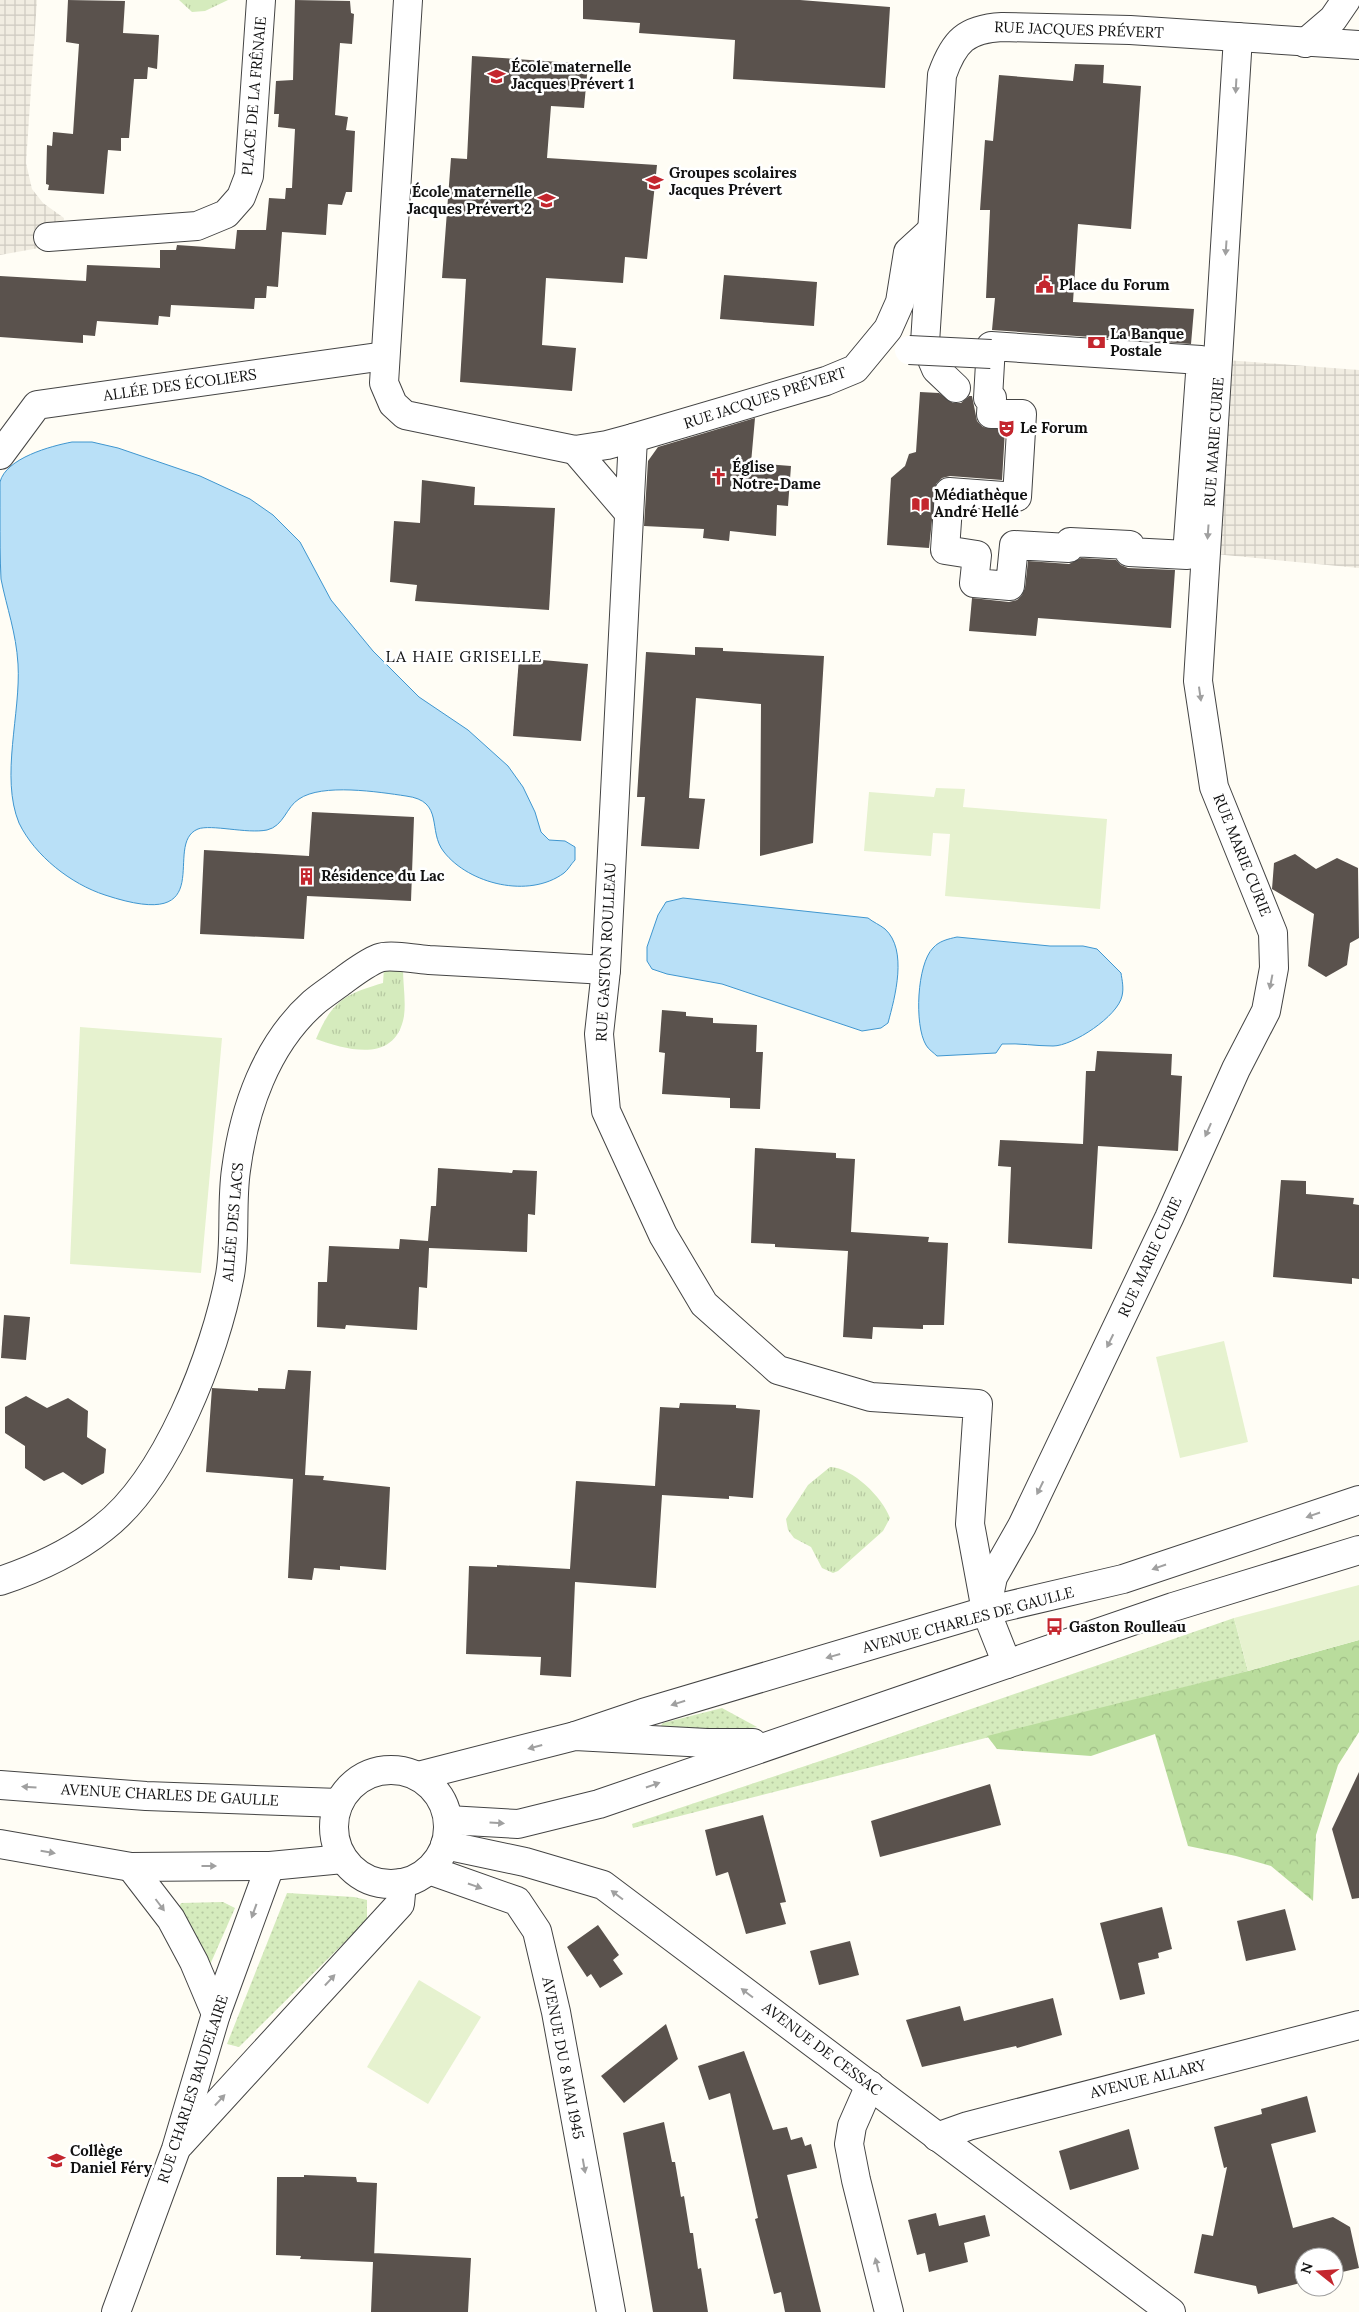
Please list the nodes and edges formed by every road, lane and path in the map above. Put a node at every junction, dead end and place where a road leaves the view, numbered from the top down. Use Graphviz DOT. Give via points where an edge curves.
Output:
graph roads {
  1 [pos="261,0"];
  2 [pos="408,0"];
  3 [pos="1346,0"];
  4 [pos="1238,37"];
  5 [pos="1305,43"];
  6 [pos="1359,45"];
  7 [pos="932,230"];
  8 [pos="48,237"];
  9 [pos="909,350"];
  10 [pos="991,354"];
  11 [pos="386,356"];
  12 [pos="1208,375"];
  13 [pos="956,388"];
  14 [pos="633,438"];
  15 [pos="575,450"];
  16 [pos="0,455"];
  17 [pos="629,513"];
  18 [pos="606,970"];
  19 [pos="1359,1500"];
  20 [pos="1359,1550"];
  21 [pos="0,1581"];
  22 [pos="986,1611"];
  23 [pos="1007,1664"];
  24 [pos="575,1736"];
  25 [pos="775,1743"];
  26 [pos="418,1776"];
  27 [pos="0,1785"];
  28 [pos="339,1803"];
  29 [pos="446,1832"];
  30 [pos="0,1844"];
  31 [pos="343,1859"];
  32 [pos="131,1866"];
  33 [pos="270,1866"];
  34 [pos="429,1870"];
  35 [pos="402,1883"];
  36 [pos="216,2014"];
  37 [pos="1359,2025"];
  38 [pos="870,2085"];
  39 [pos="938,2137"];
  40 [pos="176,2149"];
  41 [pos="116,2312"];
  42 [pos="611,2312"];
  43 [pos="889,2312"];
  44 [pos="1170,2312"];
  1 -- 8 [label="street, PLACE DE LA FRÊNAIE" via="249,176 241,197 226,214 197,226"];
  2 -- 11 [label="street"];
  3 -- 5 [label="street" via="1333,19"];
  4 -- 5 [label="street, RUE JACQUES PRÉVERT"];
  4 -- 7 [label="street, RUE JACQUES PRÉVERT" via="1002,27 981,28 959,40 942,75"];
  4 -- 12 [label="street, RUE MARIE CURIE, one-way"];
  5 -- 6 [label="street, RUE JACQUES PRÉVERT"];
  7 -- 13 [label="street, RUE JACQUES PRÉVERT" via="925,343 936,369"];
  7 -- 14 [label="street, RUE JACQUES PRÉVERT" via="908,252 900,302 888,328 854,368 826,381"];
  9 -- 10 [label="street, bridge"];
  10 -- 12 [label="street"];
  10 -- 12 [label="street" via="988,398 992,398 991,414 1022,414 1017,497 949,492 945,550 977,556 974,583 1010,586 1014,545 1069,548 1070,542 1130,545 1129,552 1187,555"];
  11 -- 15 [label="street" via="384,383 394,404 405,415"];
  11 -- 16 [label="street, ALLÉE DES ÉCOLIERS" via="37,405"];
  12 -- 22 [label="street, RUE MARIE CURIE, one-way" via="1198,681 1214,787 1273,933 1274,968 1266,1011 1022,1526 993,1577"];
  14 -- 15 [label="street"];
  14 -- 17 [label="street, RUE GASTON ROULLEAU"];
  15 -- 17 [label="street"];
  17 -- 18 [label="street, RUE GASTON ROULLEAU"];
  18 -- 21 [label="street, ALLÉE DES LACS" via="381,957 312,1004 275,1050 260,1078 245,1122 235,1170 230,1272 222,1310 194,1390 164,1453 134,1498 103,1528 57,1557"];
  18 -- 22 [label="street, RUE GASTON ROULLEAU" via="599,1034 606,1111 663,1235 704,1304 778,1370 872,1397 978,1404 970,1524"];
  19 -- 22 [label="street, AVENUE CHARLES DE GAULLE, one-way" via="1123,1579"];
  20 -- 23 [label="street, AVENUE CHARLES DE GAULLE" via="1173,1607"];
  22 -- 23 [label="street"];
  22 -- 24 [label="street, AVENUE CHARLES DE GAULLE, one-way"];
  23 -- 25 [label="street, AVENUE CHARLES DE GAULLE"];
  24 -- 25 [label="street, AVENUE CHARLES DE GAULLE"];
  24 -- 26 [label="street, AVENUE CHARLES DE GAULLE, one-way"];
  29 -- 25 [label="street, AVENUE CHARLES DE GAULLE, one-way" via="518,1824 599,1804"];
  26 -- 28 [label="street" via="401,1770 383,1770 365,1776 351,1786"];
  26 -- 29 [label="street" via="433,1787 443,1802"];
  28 -- 27 [label="street, AVENUE CHARLES DE GAULLE, one-way" via="146,1796"];
  28 -- 31 [label="street" via="334,1822 335,1841"];
  29 -- 34 [label="street" via="441,1855"];
  38 -- 29 [label="street, AVENUE DE CESSAC, one-way" via="603,1885 525,1862"];
  30 -- 32 [label="street, one-way"];
  31 -- 33 [label="street"];
  31 -- 35 [label="street" via="357,1873 374,1882"];
  32 -- 33 [label="street, one-way"];
  32 -- 36 [label="street, one-way" via="171,1919"];
  33 -- 36 [label="street, RUE CHARLES BAUDELAIRE, one-way"];
  34 -- 35 [label="street" via="412,1881"];
  34 -- 42 [label="street, AVENUE DU 8 MAI 1945, one-way" via="517,1901 537,1931 556,2012"];
  40 -- 35 [label="street, one-way" via="400,1904"];
  36 -- 40 [label="street, RUE CHARLES BAUDELAIRE"];
  37 -- 39 [label="street, AVENUE ALLARY" via="968,2126"];
  38 -- 39 [label="street, AVENUE DE CESSAC"];
  43 -- 38 [label="street, one-way" via="849,2144 852,2126"];
  39 -- 44 [label="street, AVENUE DE CESSAC"];
  40 -- 41 [label="street, RUE CHARLES BAUDELAIRE"];
}
